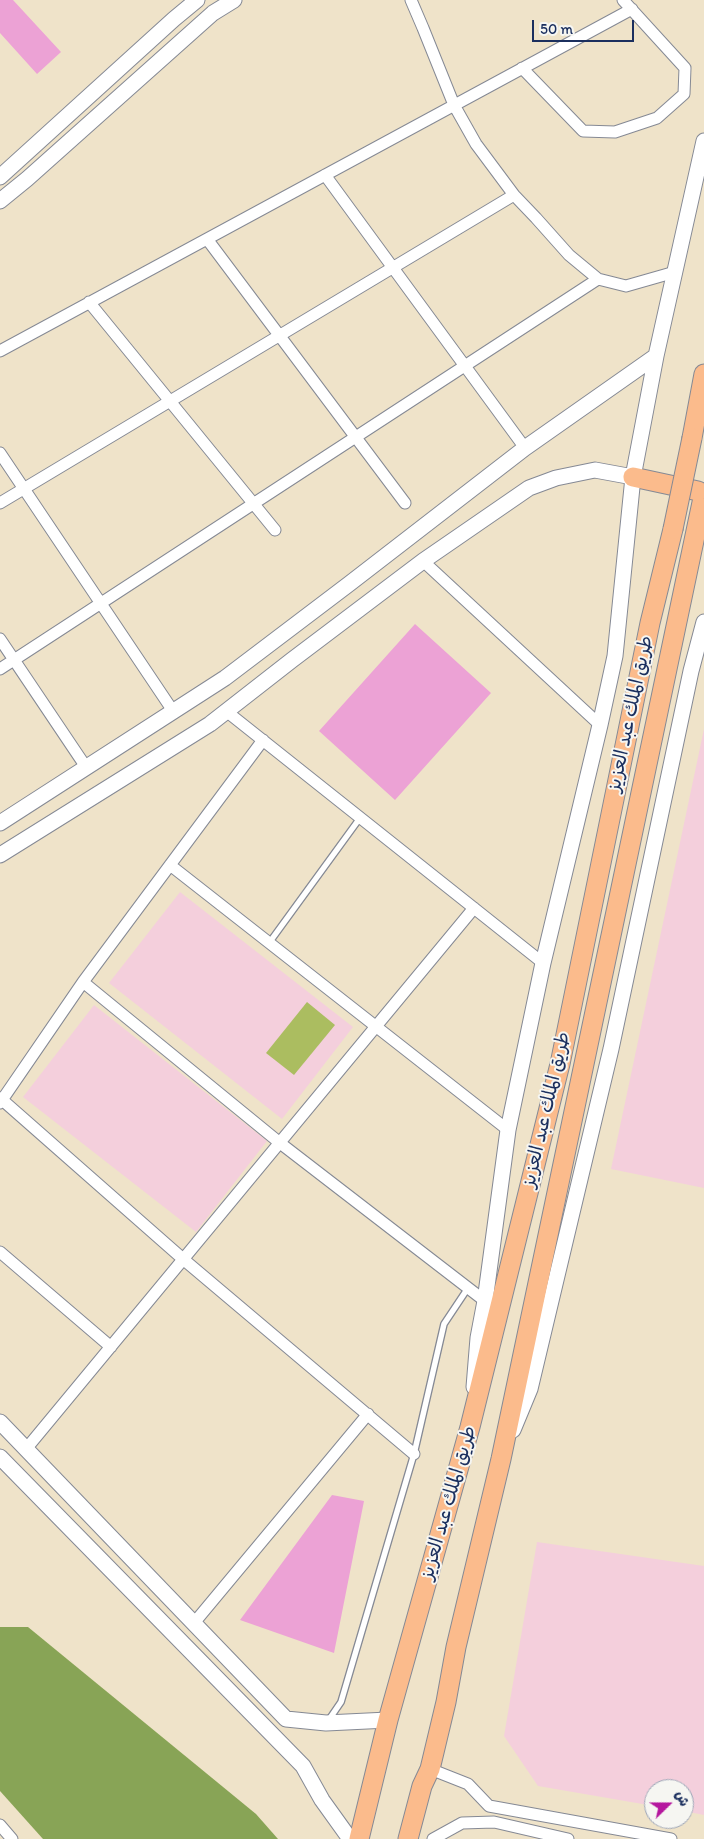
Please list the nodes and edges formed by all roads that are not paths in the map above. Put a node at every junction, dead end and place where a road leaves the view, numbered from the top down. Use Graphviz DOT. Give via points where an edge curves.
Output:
graph roads {
  1 [pos="197,0"];
  2 [pos="234,0"];
  3 [pos="411,0"];
  4 [pos="623,0"];
  5 [pos="632,9"];
  6 [pos="522,68"];
  7 [pos="454,105"];
  8 [pos="704,141"];
  9 [pos="325,174"];
  10 [pos="0,177"];
  11 [pos="514,195"];
  12 [pos="0,201"];
  13 [pos="207,239"];
  14 [pos="394,269"];
  15 [pos="675,272"];
  16 [pos="598,279"];
  17 [pos="89,302"];
  18 [pos="280,336"];
  19 [pos="0,350"];
  20 [pos="656,356"];
  21 [pos="465,366"];
  22 [pos="704,374"];
  23 [pos="170,402"];
  24 [pos="356,437"];
  25 [pos="525,448"];
  26 [pos="0,453"];
  27 [pos="633,477"];
  28 [pos="24,488"];
  29 [pos="704,492"];
  30 [pos="0,503"];
  31 [pos="406,503"];
  32 [pos="254,504"];
  33 [pos="275,530"];
  34 [pos="423,561"];
  35 [pos="101,604"];
  36 [pos="704,622"];
  37 [pos="0,639"];
  38 [pos="14,660"];
  39 [pos="0,669"];
  40 [pos="173,711"];
  41 [pos="226,711"];
  42 [pos="600,725"];
  43 [pos="262,740"];
  44 [pos="86,767"];
  45 [pos="360,818"];
  46 [pos="0,823"];
  47 [pos="0,855"];
  48 [pos="170,865"];
  49 [pos="474,908"];
  50 [pos="269,943"];
  51 [pos="543,963"];
  52 [pos="84,982"];
  53 [pos="376,1027"];
  54 [pos="1,1100"];
  55 [pos="508,1130"];
  56 [pos="280,1143"];
  57 [pos="0,1252"];
  58 [pos="183,1259"];
  59 [pos="468,1288"];
  60 [pos="485,1301"];
  61 [pos="111,1347"];
  62 [pos="368,1414"];
  63 [pos="0,1422"];
  64 [pos="470,1427"];
  65 [pos="26,1449"];
  66 [pos="414,1454"];
  67 [pos="0,1457"];
  68 [pos="501,1459"];
  69 [pos="194,1623"];
  70 [pos="388,1720"];
  71 [pos="326,1723"];
  72 [pos="430,1769"];
  73 [pos="0,1825"];
  74 [pos="12,1839"];
  75 [pos="350,1839"];
  76 [pos="359,1839"];
  77 [pos="408,1839"];
  78 [pos="433,1839"];
  79 [pos="568,1839"];
  80 [pos="671,1839"];
  1 -- 10 [label="street"];
  2 -- 12 [label="street" via="213,12"];
  3 -- 7 [label="street"];
  4 -- 5 [label="street"];
  5 -- 6 [label="street"];
  5 -- 6 [label="street" via="684,68 684,94 657,118 615,132 583,130"];
  6 -- 7 [label="street"];
  7 -- 9 [label="street"];
  7 -- 11 [label="street" via="476,144"];
  8 -- 15 [label="street"];
  9 -- 13 [label="street"];
  9 -- 14 [label="street"];
  11 -- 14 [label="street"];
  11 -- 16 [label="street" via="569,256"];
  13 -- 17 [label="street"];
  13 -- 18 [label="street"];
  14 -- 18 [label="street"];
  14 -- 21 [label="street"];
  15 -- 16 [label="street" via="626,286"];
  15 -- 20 [label="street"];
  16 -- 21 [label="street"];
  17 -- 19 [label="street"];
  17 -- 23 [label="street"];
  18 -- 23 [label="street"];
  18 -- 24 [label="street"];
  20 -- 25 [label="street"];
  20 -- 27 [label="street"];
  21 -- 24 [label="street"];
  21 -- 25 [label="street"];
  22 -- 64 [label="main road, طريق الملك عبد العزيز, bridge" via="560,1064"];
  23 -- 28 [label="street"];
  23 -- 32 [label="street"];
  24 -- 31 [label="street"];
  24 -- 32 [label="street"];
  25 -- 40 [label="street" via="232,672"];
  26 -- 28 [label="street"];
  27 -- 29 [label="main road"];
  27 -- 34 [label="street" via="595,470 556,478 529,488"];
  27 -- 42 [label="street" via="614,656"];
  28 -- 30 [label="street"];
  28 -- 35 [label="street"];
  29 -- 68 [label="main road"];
  32 -- 33 [label="street"];
  32 -- 35 [label="street"];
  34 -- 41 [label="street"];
  34 -- 42 [label="street"];
  35 -- 38 [label="street"];
  35 -- 40 [label="street"];
  36 -- 68 [label="street" via="611,1049 535,1370"];
  37 -- 38 [label="street"];
  38 -- 39 [label="street"];
  38 -- 44 [label="street"];
  40 -- 44 [label="street"];
  41 -- 43 [label="street"];
  41 -- 47 [label="street"];
  42 -- 51 [label="street"];
  43 -- 45 [label="street"];
  43 -- 48 [label="street"];
  44 -- 46 [label="street"];
  45 -- 49 [label="street"];
  45 -- 50 [label="lane"];
  48 -- 50 [label="street"];
  48 -- 52 [label="street"];
  49 -- 51 [label="street"];
  49 -- 53 [label="street"];
  50 -- 53 [label="street"];
  51 -- 55 [label="street"];
  52 -- 54 [label="street"];
  52 -- 56 [label="street"];
  53 -- 55 [label="street"];
  53 -- 56 [label="street"];
  54 -- 58 [label="street"];
  55 -- 60 [label="street"];
  56 -- 58 [label="street"];
  56 -- 59 [label="street"];
  57 -- 61 [label="street"];
  58 -- 61 [label="street"];
  58 -- 62 [label="street"];
  59 -- 60 [label="street"];
  59 -- 66 [label="lane" via="444,1324"];
  60 -- 64 [label="street" via="478,1338"];
  61 -- 65 [label="street"];
  62 -- 66 [label="street"];
  62 -- 69 [label="street"];
  63 -- 65 [label="street"];
  64 -- 70 [label="main road, طريق الملك عبد العزيز"];
  65 -- 69 [label="street"];
  66 -- 71 [label="lane" via="341,1702"];
  67 -- 75 [label="street" via="302,1766"];
  68 -- 72 [label="main road"];
  69 -- 71 [label="street" via="286,1719"];
  70 -- 71 [label="street"];
  70 -- 76 [label="main road, طريق الملك عبد العزيز"];
  72 -- 77 [label="main road" via="422,1786"];
  72 -- 80 [label="street" via="468,1784 489,1806"];
  73 -- 74 [label="street"];
  78 -- 79 [label="street" via="462,1823 494,1822"];
}
